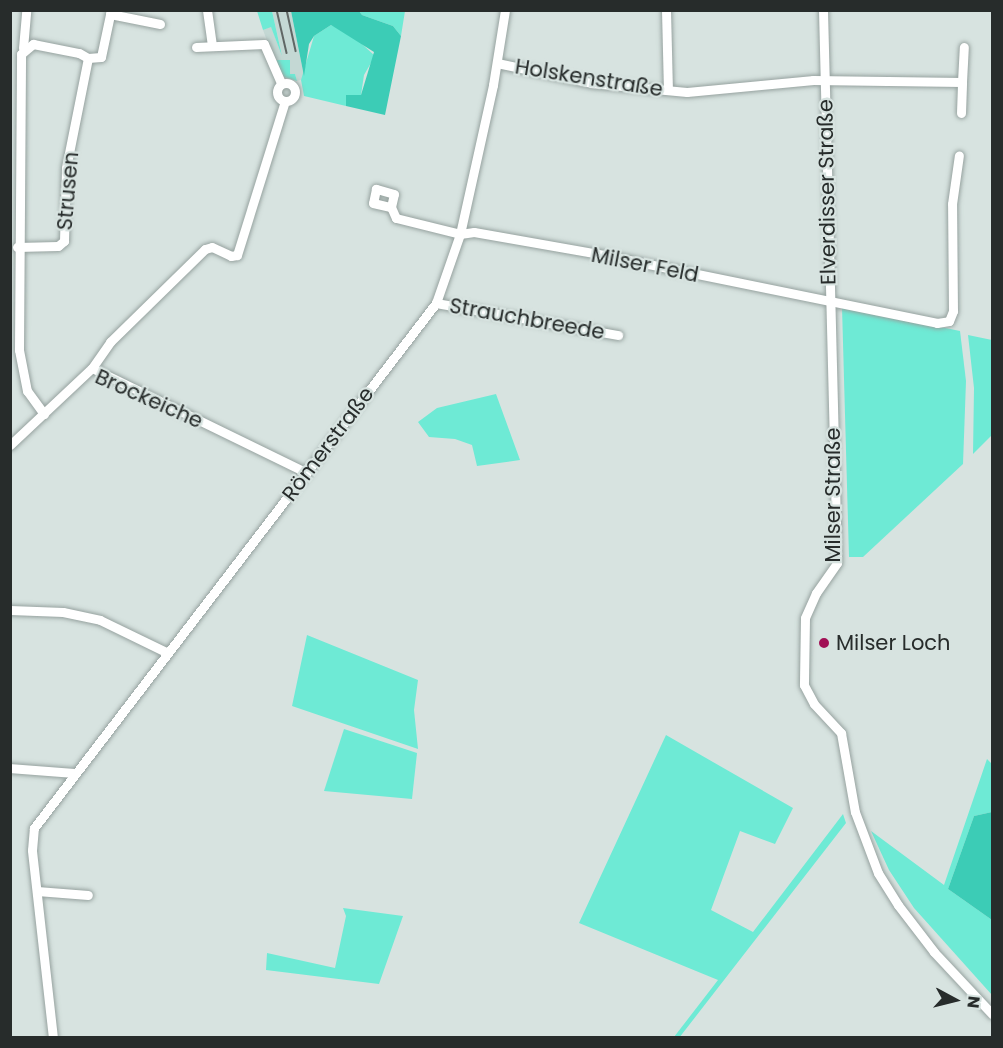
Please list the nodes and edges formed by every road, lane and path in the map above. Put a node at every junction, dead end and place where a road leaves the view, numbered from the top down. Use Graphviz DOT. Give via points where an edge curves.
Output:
graph roads {
  1 [pos="26,10"];
  2 [pos="207,10"];
  3 [pos="505,10"];
  4 [pos="666,10"];
  5 [pos="823,10"];
  6 [pos="110,12"];
  7 [pos="160,24"];
  8 [pos="212,46"];
  9 [pos="196,47"];
  10 [pos="964,47"];
  11 [pos="23,48"];
  12 [pos="88,58"];
  13 [pos="497,63"];
  14 [pos="824,80"];
  15 [pos="962,82"];
  16 [pos="281,83"];
  17 [pos="668,90"];
  18 [pos="285,101"];
  19 [pos="961,113"];
  20 [pos="959,155"];
  21 [pos="391,207"];
  22 [pos="460,234"];
  23 [pos="16,247"];
  24 [pos="829,302"];
  25 [pos="436,303"];
  26 [pos="618,335"];
  27 [pos="92,368"];
  28 [pos="44,414"];
  29 [pos="10,445"];
  30 [pos="307,473"];
  31 [pos="10,610"];
  32 [pos="166,652"];
  33 [pos="10,768"];
  34 [pos="73,773"];
  35 [pos="37,891"];
  36 [pos="88,895"];
  37 [pos="993,1014"];
  38 [pos="53,1038"];
  1 -- 11 [label="street"];
  2 -- 8 [label="street"];
  3 -- 13 [label="street, Römerstraße"];
  4 -- 17 [label="street"];
  5 -- 14 [label="street, Elverdisser Straße"];
  6 -- 7 [label="street"];
  6 -- 12 [label="street" via="101,57"];
  8 -- 9 [label="street"];
  8 -- 16 [label="street" via="264,44"];
  10 -- 15 [label="street"];
  11 -- 12 [label="street" via="33,44"];
  11 -- 23 [label="street"];
  12 -- 23 [label="street, Strusen" via="66,168 64,242 58,246"];
  13 -- 17 [label="street, Holskenstraße" via="591,82"];
  13 -- 22 [label="street, Römerstraße"];
  14 -- 15 [label="street, Elverdisser Straße"];
  14 -- 17 [label="street, Holskenstraße"];
  14 -- 24 [label="street, Elverdisser Straße"];
  15 -- 19 [label="street"];
  16 -- 18 [label="street" via="277,93"];
  16 -- 18 [label="street" via="290,83 295,89 293,97"];
  18 -- 27 [label="street" via="239,252 231,256 212,247 205,249 110,342"];
  20 -- 24 [label="street, Milser Feld" via="952,204 953,311 949,321 937,323"];
  21 -- 22 [label="street, Milser Feld" via="396,218"];
  22 -- 24 [label="street, Milser Feld" via="474,232 604,255"];
  22 -- 25 [label="street, Römerstraße"];
  23 -- 28 [label="street" via="23,376 27,391"];
  24 -- 37 [label="street, Milser Straße" via="837,563 816,593 805,618 804,685 814,704 841,733 855,812 878,873 927,943"];
  25 -- 26 [label="street, Strauchbreede"];
  25 -- 30 [label="street, Römerstraße"];
  27 -- 28 [label="street, Brockeiche"];
  27 -- 30 [label="street, Brockeiche"];
  28 -- 29 [label="street, Brockeiche"];
  30 -- 32 [label="street, Römerstraße"];
  31 -- 32 [label="street" via="63,612 100,620"];
  32 -- 34 [label="street, Römerstraße"];
  33 -- 34 [label="street"];
  34 -- 35 [label="street, Römerstraße" via="34,828 31,838"];
  35 -- 36 [label="street"];
  35 -- 38 [label="street, Römerstraße"];
}
